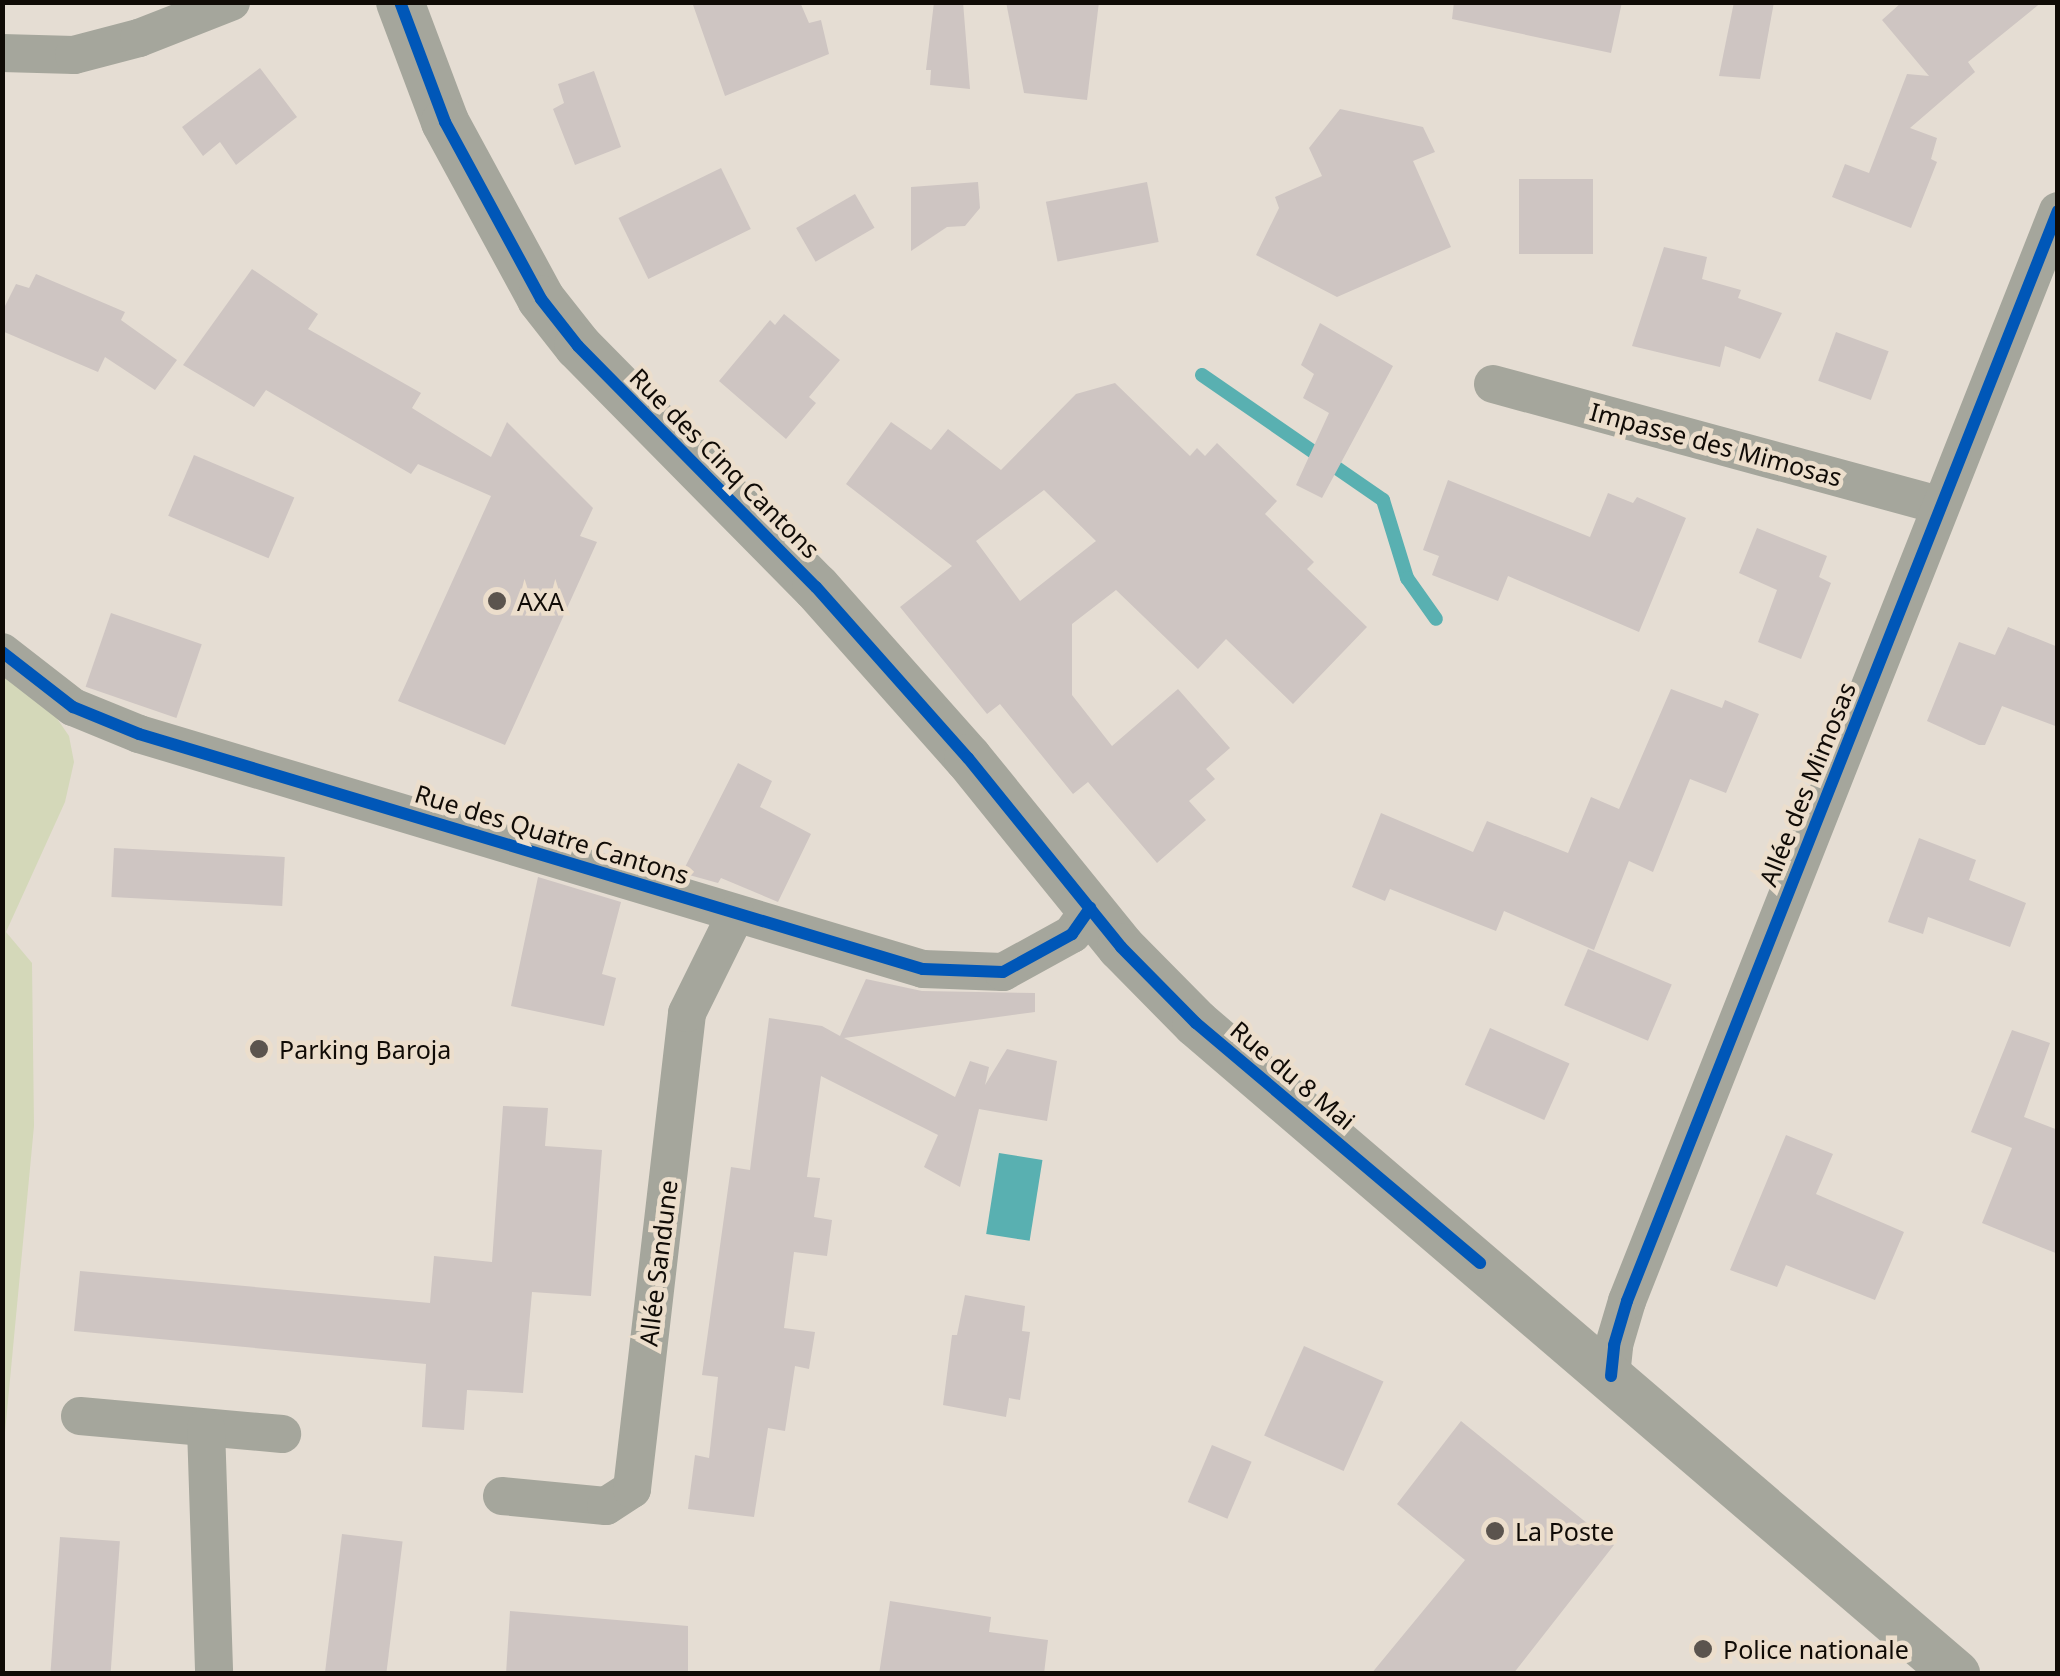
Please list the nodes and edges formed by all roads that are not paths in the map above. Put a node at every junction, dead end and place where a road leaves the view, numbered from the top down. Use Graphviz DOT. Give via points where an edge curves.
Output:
graph roads {
  1 [pos="230,2"];
  2 [pos="400,2"];
  3 [pos="2,52"];
  4 [pos="2058,211"];
  5 [pos="1493,384"];
  6 [pos="1939,505"];
  7 [pos="2,652"];
  8 [pos="1090,908"];
  9 [pos="736,914"];
  10 [pos="1612,1376"];
  11 [pos="80,1416"];
  12 [pos="206,1428"];
  13 [pos="282,1434"];
  14 [pos="502,1496"];
  15 [pos="214,1674"];
  16 [pos="1956,1674"];
  1 -- 3 [label="street" via="74,55"];
  2 -- 8 [label="street, Rue des Cinq Cantons" via="446,122 541,299 578,346 816,587"];
  4 -- 6 [label="street, Allée des Mimosas"];
  5 -- 6 [label="street, Impasse des Mimosas"];
  6 -- 10 [label="street, Allée des Mimosas" via="1627,1300"];
  7 -- 9 [label="street, Rue des Quatre Cantons" via="73,708 139,734"];
  8 -- 9 [label="street, Rue des Quatre Cantons" via="1072,934 1002,972 923,969"];
  8 -- 10 [label="street, Rue du 8 Mai" via="1196,1022"];
  9 -- 14 [label="street, Allée Sandune" via="687,1013 632,1490 606,1506"];
  10 -- 16 [label="street, Rue du 8 Mai"];
  11 -- 12 [label="street"];
  12 -- 13 [label="street"];
  12 -- 15 [label="street"];
}
